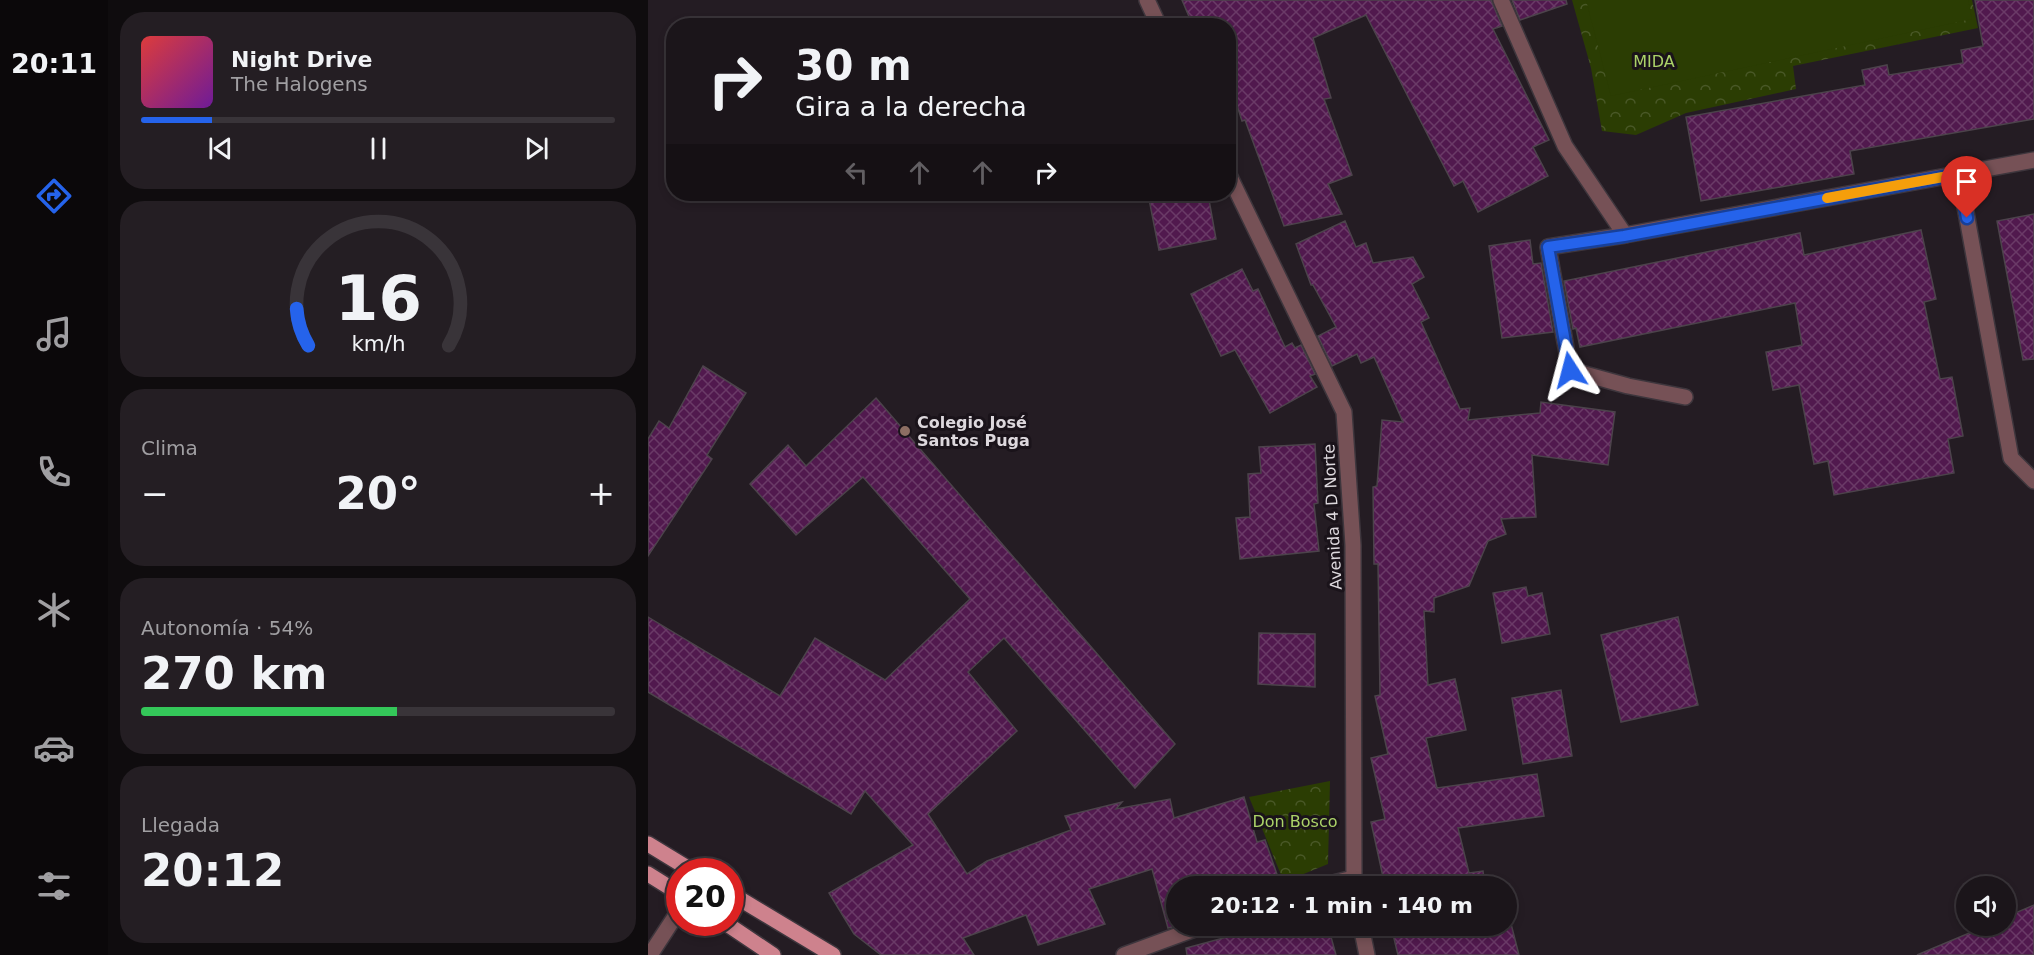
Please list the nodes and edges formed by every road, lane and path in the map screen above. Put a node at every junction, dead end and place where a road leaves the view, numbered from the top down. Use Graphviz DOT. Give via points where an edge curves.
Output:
graph roads {
  1 [pos="1147,0"];
  2 [pos="1501,0"];
  3 [pos="1155,18"];
  4 [pos="2034,160"];
  5 [pos="1959,174"];
  6 [pos="1236,189"];
  7 [pos="1624,236"];
  8 [pos="1685,398"];
  9 [pos="2034,481"];
  10 [pos="648,844"];
  11 [pos="671,858"];
  12 [pos="648,874"];
  13 [pos="1354,876"];
  14 [pos="666,885"];
  15 [pos="744,901"];
  16 [pos="666,930"];
  17 [pos="744,935"];
  18 [pos="1176,936"];
  19 [pos="1363,936"];
  20 [pos="650,955"];
  21 [pos="773,955"];
  22 [pos="833,955"];
  23 [pos="1124,955"];
  24 [pos="1367,955"];
  1 -- 3 [label="street"];
  2 -- 7 [label="street" via="1565,146"];
  4 -- 5 [label="street"];
  5 -- 7 [label="street"];
  5 -- 9 [label="street" via="2011,458"];
  6 -- 13 [label="street, Avenida 4 D Norte" via="1344,412 1353,545"];
  7 -- 8 [label="street" via="1548,247 1570,370"];
  10 -- 11 [label="main road"];
  12 -- 14 [label="main road"];
  15 -- 22 [label="main road"];
  16 -- 20 [label="street"];
  17 -- 21 [label="main road"];
  18 -- 23 [label="street"];
  19 -- 24 [label="street"];
}
